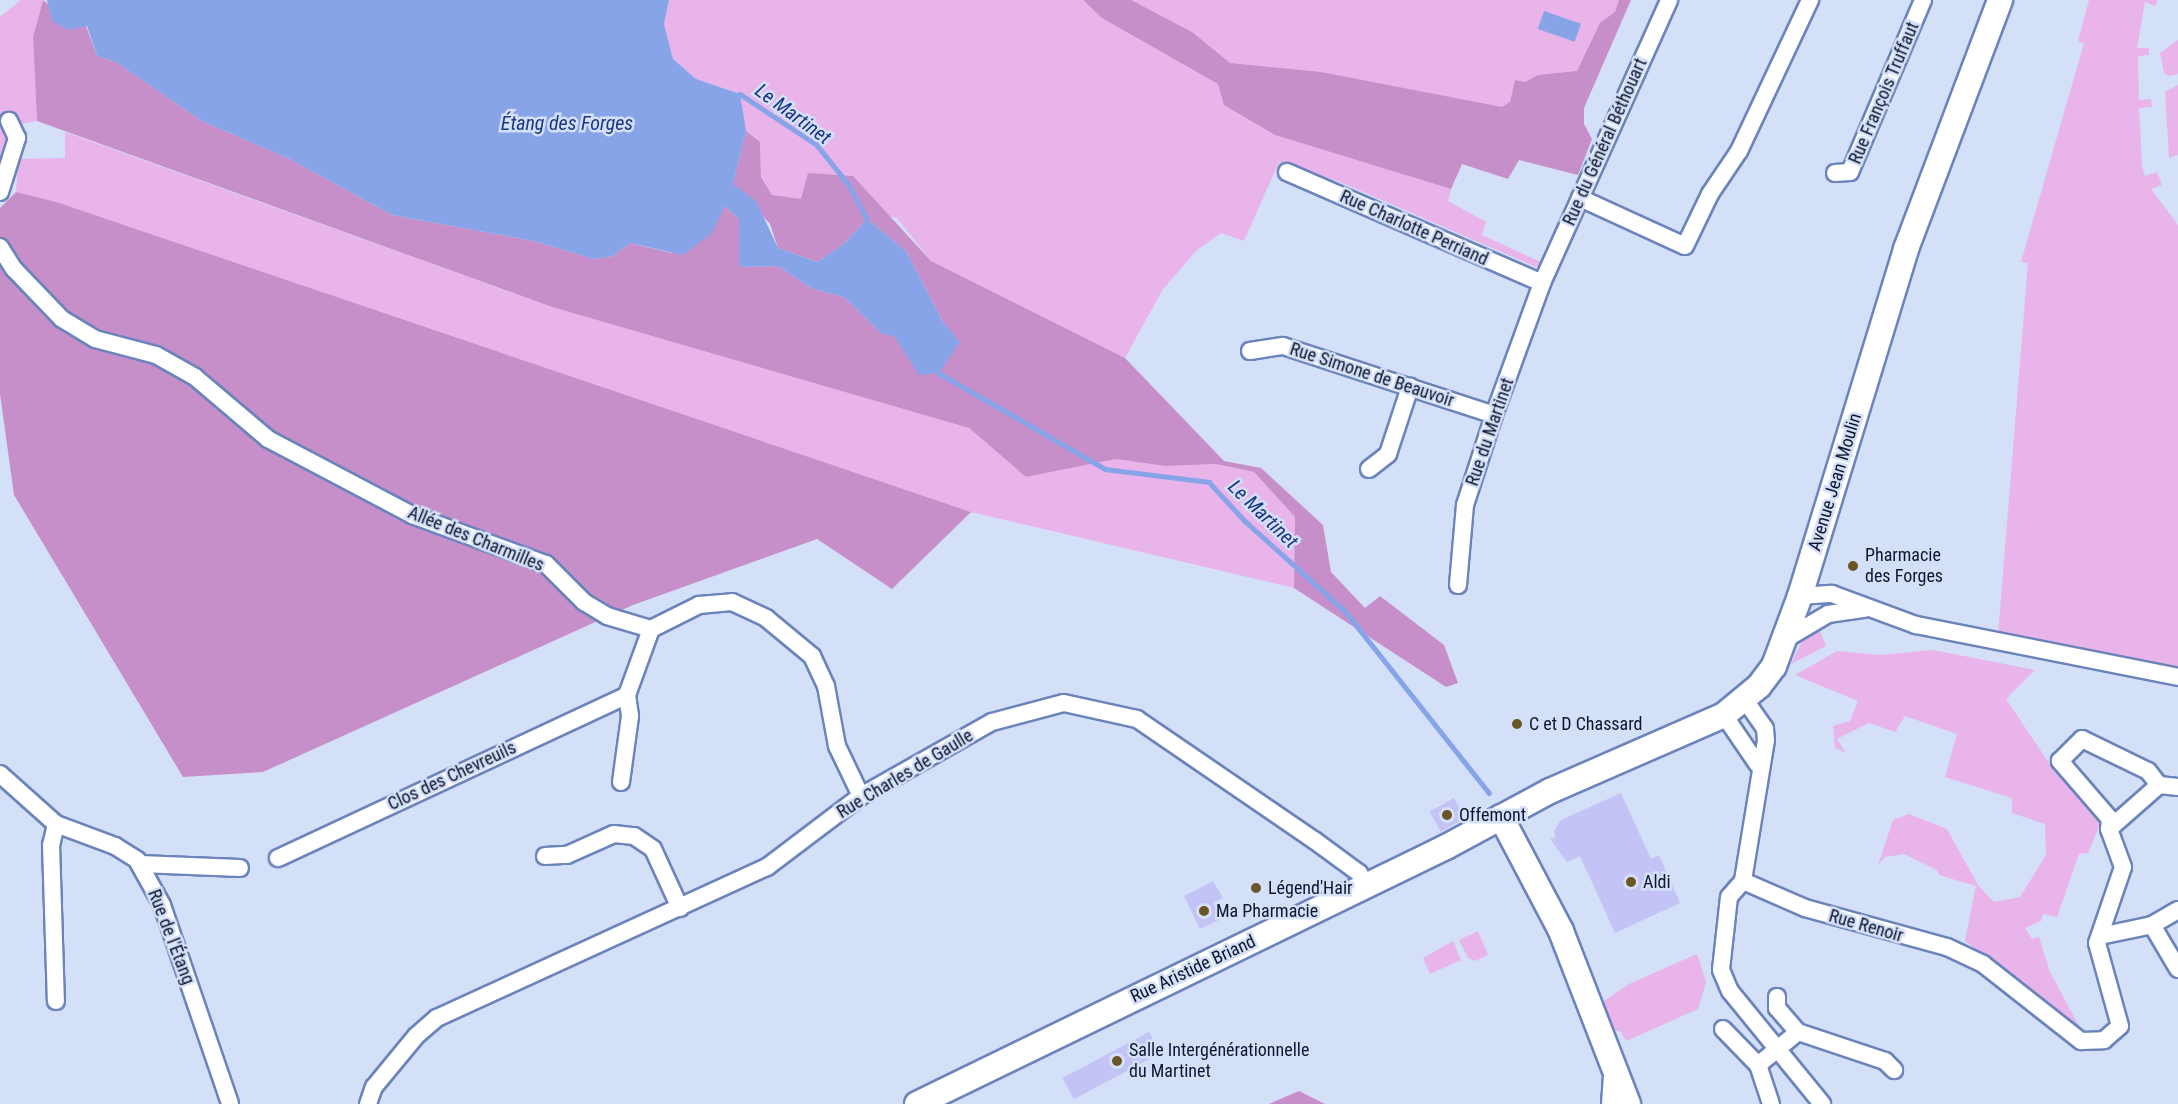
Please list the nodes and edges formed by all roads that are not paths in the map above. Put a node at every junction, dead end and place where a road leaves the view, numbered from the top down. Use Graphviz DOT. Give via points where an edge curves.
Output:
graph roads {
  1 [pos="1669,0"];
  2 [pos="1810,0"];
  3 [pos="1923,0"];
  4 [pos="2000,0"];
  5 [pos="9,121"];
  6 [pos="1287,172"];
  7 [pos="1835,173"];
  8 [pos="0,192"];
  9 [pos="1580,198"];
  10 [pos="0,247"];
  11 [pos="1542,283"];
  12 [pos="1250,351"];
  13 [pos="1410,387"];
  14 [pos="1494,415"];
  15 [pos="1369,469"];
  16 [pos="1458,585"];
  17 [pos="1800,596"];
  18 [pos="1878,611"];
  19 [pos="651,629"];
  20 [pos="1784,640"];
  21 [pos="2171,676"];
  22 [pos="627,695"];
  23 [pos="1745,700"];
  24 [pos="1724,716"];
  25 [pos="1758,765"];
  26 [pos="0,774"];
  27 [pos="621,782"];
  28 [pos="2159,785"];
  29 [pos="2178,787"];
  30 [pos="861,796"];
  31 [pos="1502,817"];
  32 [pos="56,824"];
  33 [pos="2109,829"];
  34 [pos="545,856"];
  35 [pos="278,858"];
  36 [pos="140,864"];
  37 [pos="240,868"];
  38 [pos="1743,881"];
  39 [pos="1366,885"];
  40 [pos="680,908"];
  41 [pos="2178,910"];
  42 [pos="2152,925"];
  43 [pos="2100,936"];
  44 [pos="2178,969"];
  45 [pos="1777,997"];
  46 [pos="56,1001"];
  47 [pos="1723,1029"];
  48 [pos="1798,1032"];
  49 [pos="1778,1050"];
  50 [pos="1758,1065"];
  51 [pos="1894,1070"];
  52 [pos="1612,1073"];
  53 [pos="230,1104"];
  54 [pos="368,1104"];
  55 [pos="918,1104"];
  56 [pos="1610,1104"];
  57 [pos="1628,1104"];
  58 [pos="1772,1104"];
  59 [pos="1822,1104"];
  1 -- 9 [label="street, Rue du Général Béthouart"];
  2 -- 9 [label="street" via="1739,151 1710,194 1685,246"];
  3 -- 7 [label="street, Rue François Truffaut" via="1850,172"];
  4 -- 17 [label="main road, Avenue Jean Moulin" via="1906,249"];
  5 -- 8 [label="street" via="17,138"];
  6 -- 11 [label="street, Rue Charlotte Perriand"];
  9 -- 11 [label="street, Rue du Général Béthouart"];
  10 -- 19 [label="street, Allée des Charmilles" via="14,269 62,319 95,339 156,355 195,377 268,439 412,515 546,564 584,602 607,616"];
  11 -- 14 [label="street, Rue du Martinet"];
  12 -- 13 [label="street, Rue Simone de Beauvoir" via="1283,346"];
  13 -- 14 [label="street, Rue Simone de Beauvoir"];
  13 -- 15 [label="street" via="1388,454"];
  14 -- 16 [label="street, Rue du Martinet" via="1465,505"];
  17 -- 18 [label="street" via="1832,594"];
  17 -- 20 [label="main road, Avenue Jean Moulin"];
  18 -- 20 [label="street" via="1828,614"];
  18 -- 21 [label="street" via="1948,632"];
  19 -- 22 [label="street"];
  19 -- 30 [label="street" via="699,605 732,602 766,618 812,656 826,686 837,746"];
  20 -- 23 [label="main road, Avenue Jean Moulin" via="1774,666"];
  22 -- 27 [label="street" via="630,716"];
  22 -- 35 [label="street, Clos des Chevreuils"];
  23 -- 24 [label="main road, Avenue Jean Moulin"];
  23 -- 25 [label="street" via="1765,729"];
  24 -- 25 [label="street"];
  24 -- 31 [label="main road, Avenue Jean Moulin"];
  25 -- 38 [label="street"];
  26 -- 32 [label="street, Rue de l'Étang"];
  28 -- 29 [label="street"];
  28 -- 33 [label="street"];
  28 -- 33 [label="street" via="2148,771 2115,751 2082,739 2060,761 2110,819"];
  30 -- 39 [label="street, Rue Charles de Gaulle" via="992,722 1064,703 1137,719 1314,840 1359,873"];
  30 -- 40 [label="street, Rue Charles de Gaulle" via="767,867"];
  31 -- 39 [label="main road, Rue Aristide Briand"];
  31 -- 52 [label="main road" via="1562,932"];
  32 -- 36 [label="street, Rue de l'Étang" via="115,846"];
  32 -- 46 [label="street" via="51,845"];
  33 -- 43 [label="street" via="2123,867"];
  34 -- 40 [label="street" via="567,855 614,834 634,836 653,849"];
  36 -- 37 [label="street"];
  36 -- 53 [label="street, Rue de l'Étang" via="162,905"];
  38 -- 43 [label="street, Rue Renoir" via="1805,908 1947,947 1983,964 2081,1041 2104,1040 2120,1026 2118,1005 2097,943"];
  38 -- 49 [label="street" via="1728,897 1721,970 1730,991"];
  39 -- 55 [label="main road, Rue Aristide Briand"];
  40 -- 54 [label="street, Rue Charles de Gaulle" via="438,1018 416,1036 374,1087"];
  41 -- 42 [label="street"];
  42 -- 43 [label="street"];
  42 -- 44 [label="street"];
  45 -- 48 [label="street" via="1777,1008"];
  47 -- 50 [label="street"];
  48 -- 49 [label="street"];
  48 -- 51 [label="street" via="1885,1061"];
  49 -- 50 [label="street"];
  49 -- 59 [label="street"];
  50 -- 58 [label="street"];
  52 -- 56 [label="street"];
  52 -- 57 [label="main road"];
}
